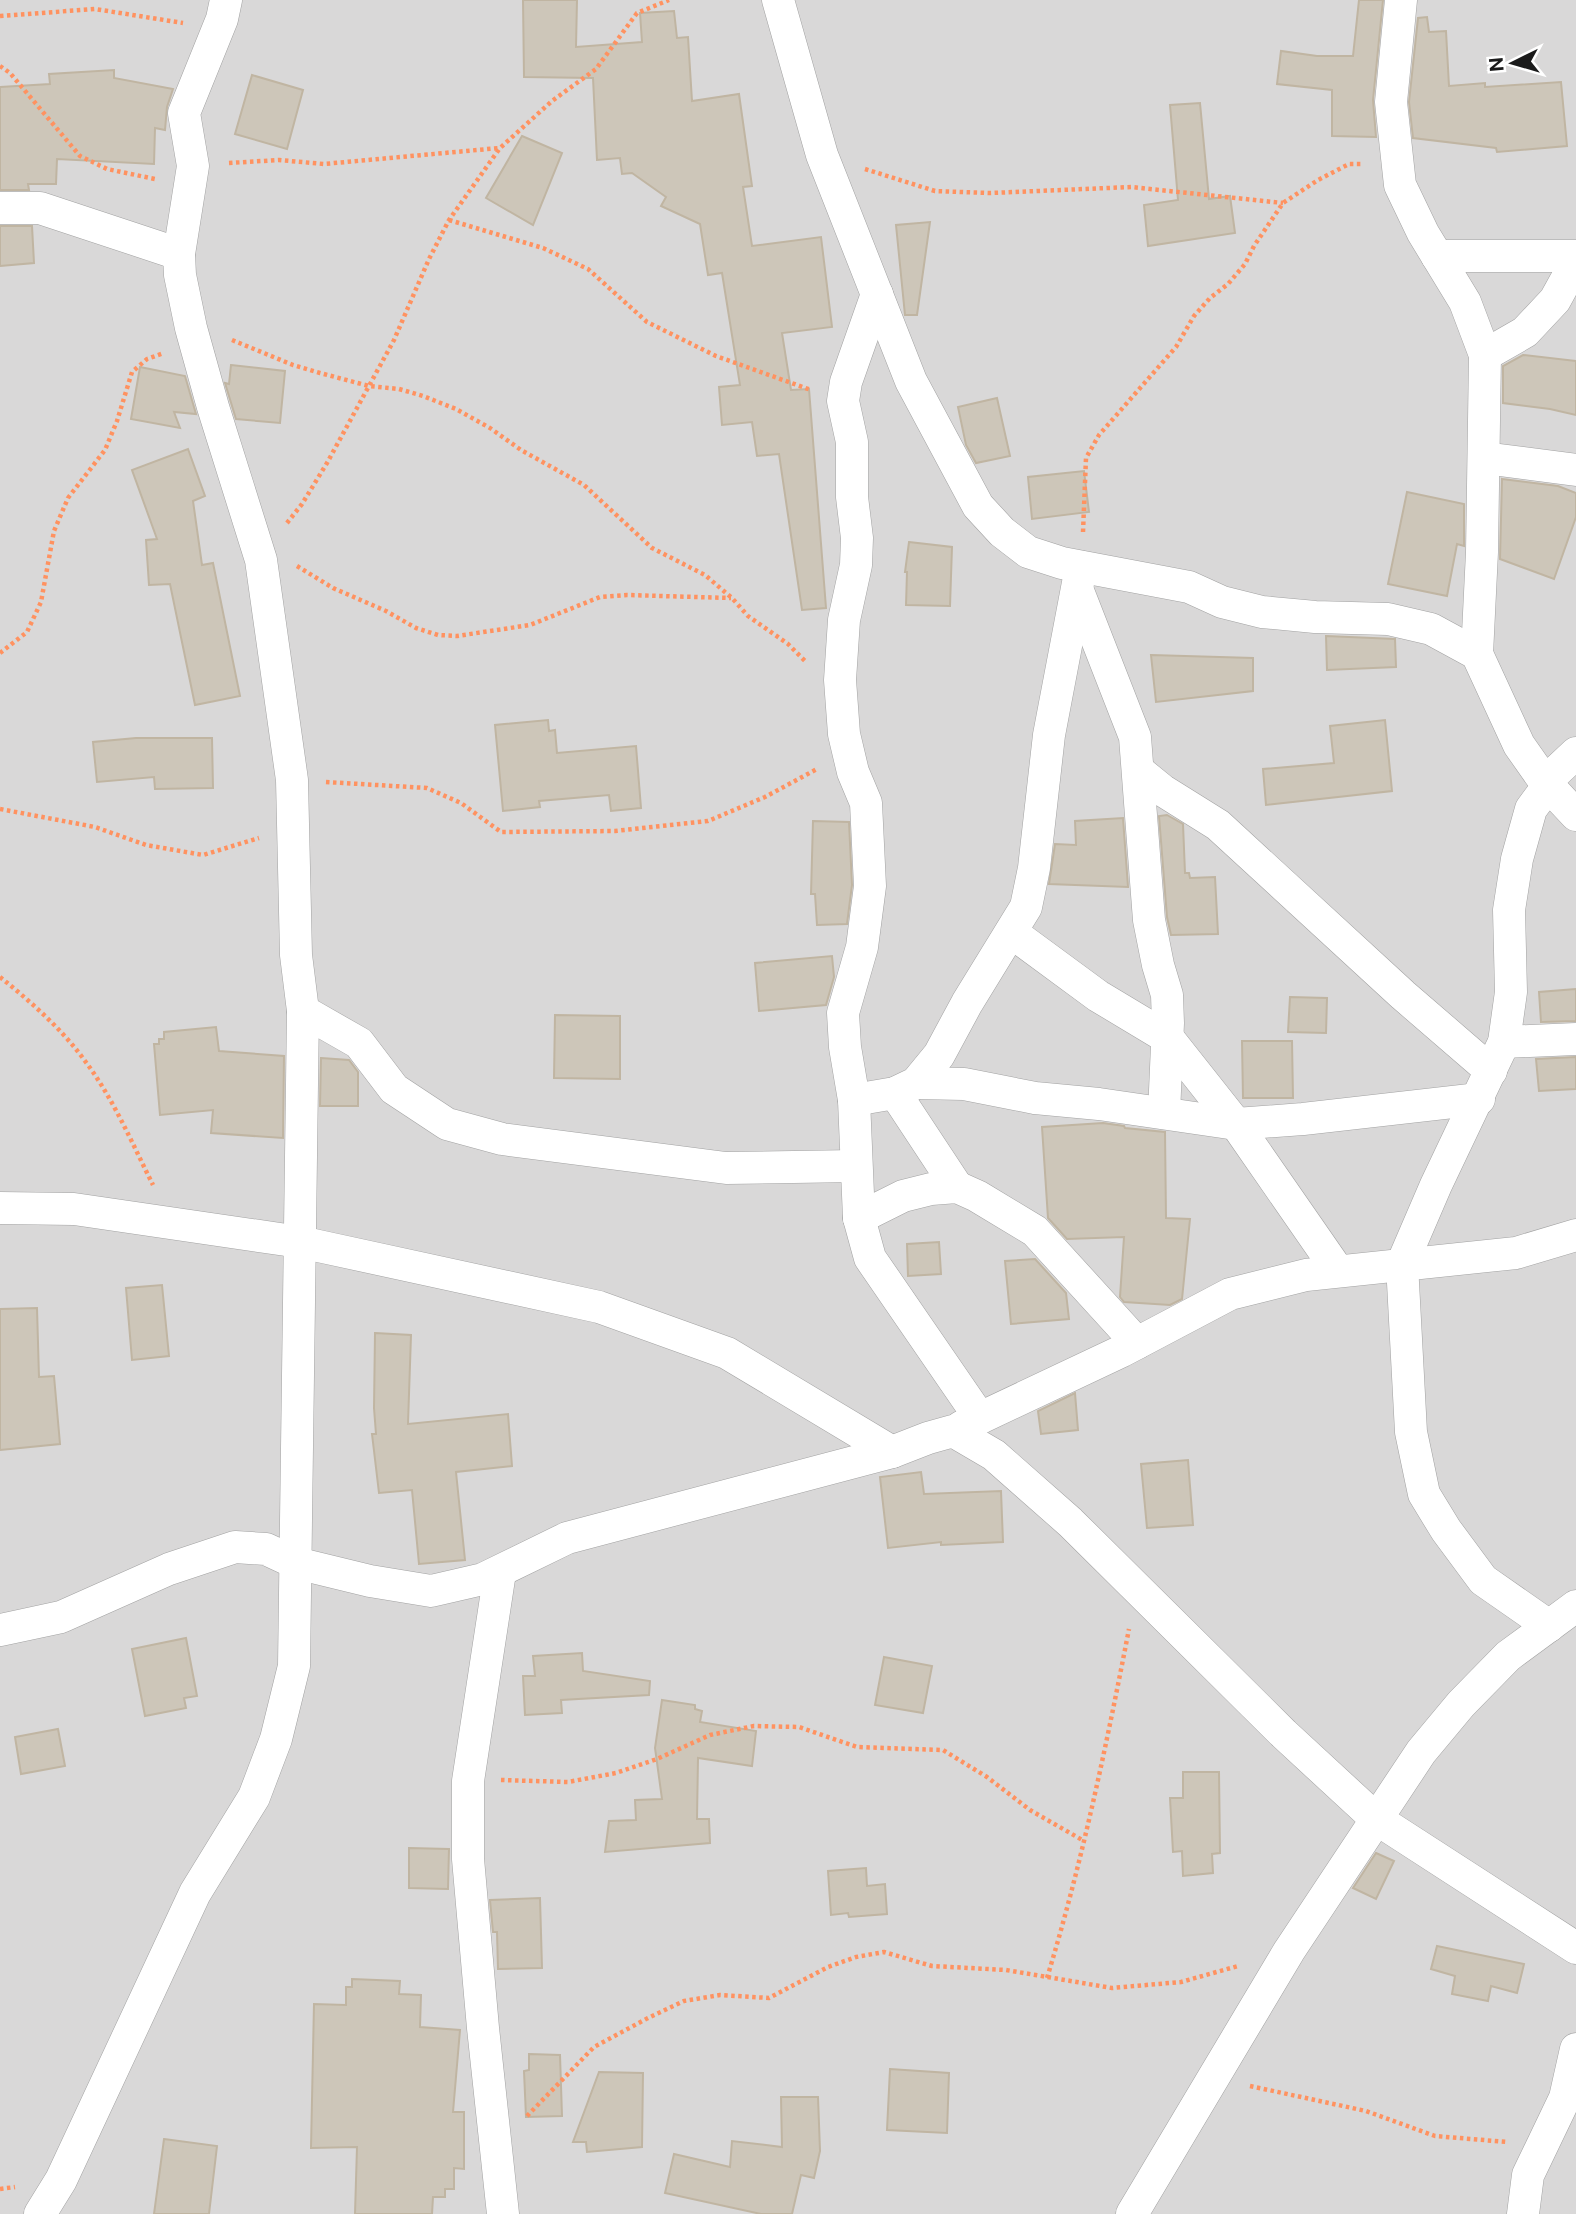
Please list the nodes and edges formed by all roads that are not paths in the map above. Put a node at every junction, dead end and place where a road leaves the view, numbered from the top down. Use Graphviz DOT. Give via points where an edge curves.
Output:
graph roads {
  1 [pos="778,0"];
  2 [pos="1401,0"];
  3 [pos="224,9"];
  4 [pos="0,208"];
  5 [pos="179,254"];
  6 [pos="1437,256"];
  7 [pos="1576,256"];
  8 [pos="1576,262"];
  9 [pos="877,295"];
  10 [pos="1485,355"];
  11 [pos="1484,458"];
  12 [pos="1576,470"];
  13 [pos="1079,579"];
  14 [pos="1477,654"];
  15 [pos="1576,753"];
  16 [pos="1140,772"];
  17 [pos="1546,784"];
  18 [pos="1576,816"];
  19 [pos="1011,932"];
  20 [pos="303,1011"];
  21 [pos="1168,1038"];
  22 [pos="1576,1040"];
  23 [pos="1504,1042"];
  24 [pos="1485,1084"];
  25 [pos="906,1088"];
  26 [pos="854,1100"];
  27 [pos="1164,1113"];
  28 [pos="1236,1124"];
  29 [pos="856,1166"];
  30 [pos="957,1187"];
  31 [pos="0,1208"];
  32 [pos="859,1218"];
  33 [pos="1576,1235"];
  34 [pos="300,1242"];
  35 [pos="1402,1264"];
  36 [pos="1338,1271"];
  37 [pos="1137,1343"];
  38 [pos="967,1424"];
  39 [pos="892,1452"];
  40 [pos="296,1563"];
  41 [pos="500,1572"];
  42 [pos="1576,1606"];
  43 [pos="1549,1626"];
  44 [pos="0,1630"];
  45 [pos="1376,1818"];
  46 [pos="1576,1948"];
  47 [pos="1576,2049"];
  48 [pos="52,2209"];
  49 [pos="503,2214"];
  50 [pos="1132,2214"];
  51 [pos="1523,2214"];
  1 -- 9 [label="street" via="822,155"];
  2 -- 6 [label="street" via="1391,102 1400,185"];
  3 -- 5 [label="street" via="184,113 192,177"];
  4 -- 5 [label="street" via="40,208"];
  5 -- 20 [label="street" via="193,335 264,554 292,780 296,955"];
  6 -- 7 [label="street"];
  6 -- 10 [label="street" via="1465,302"];
  8 -- 10 [label="street" via="1555,300 1525,332"];
  9 -- 13 [label="street" via="911,381 978,506 1028,552"];
  9 -- 26 [label="street" via="843,401 852,442 857,538 840,680 844,734 866,803 870,886 862,947 843,1013"];
  10 -- 11 [label="street"];
  11 -- 12 [label="street"];
  11 -- 14 [label="street"];
  13 -- 14 [label="street" via="1189,587 1262,612 1413,623"];
  13 -- 16 [label="street" via="1135,737"];
  13 -- 19 [label="street" via="1049,735 1034,868 1026,907"];
  14 -- 17 [label="street" via="1518,745"];
  15 -- 17 [label="street"];
  16 -- 21 [label="street" via="1149,920 1167,995"];
  16 -- 24 [label="street" via="1218,825 1403,995"];
  17 -- 18 [label="street"];
  17 -- 23 [label="street" via="1531,810 1517,859 1509,910 1511,992"];
  19 -- 21 [label="street" via="1098,996"];
  19 -- 25 [label="street" via="939,1055"];
  20 -- 29 [label="street" via="359,1043 394,1088 447,1124 502,1139 726,1168"];
  20 -- 34 [label="street"];
  21 -- 27 [label="street"];
  21 -- 28 [label="street"];
  22 -- 23 [label="street"];
  23 -- 24 [label="street"];
  24 -- 28 [label="street" via="1303,1119"];
  24 -- 35 [label="street"];
  25 -- 26 [label="street"];
  25 -- 27 [label="street" via="964,1084 1035,1098"];
  25 -- 30 [label="street"];
  26 -- 29 [label="street"];
  27 -- 28 [label="street"];
  28 -- 36 [label="street"];
  29 -- 32 [label="street"];
  30 -- 32 [label="street" via="903,1196"];
  30 -- 37 [label="street" via="1035,1231"];
  31 -- 34 [label="street" via="74,1209"];
  32 -- 38 [label="street" via="870,1258"];
  33 -- 35 [label="street" via="1516,1253"];
  34 -- 39 [label="street" via="599,1307 727,1353"];
  34 -- 40 [label="street"];
  35 -- 36 [label="street"];
  35 -- 43 [label="street" via="1411,1432 1424,1494 1483,1580"];
  36 -- 37 [label="street" via="1230,1294"];
  37 -- 38 [label="street"];
  38 -- 39 [label="street"];
  38 -- 45 [label="street" via="994,1455 1070,1522 1284,1734"];
  39 -- 41 [label="street" via="567,1538"];
  40 -- 41 [label="street" via="430,1591"];
  40 -- 44 [label="street" via="266,1549 235,1548 169,1569 61,1617"];
  40 -- 48 [label="street" via="294,1666 254,1797 195,1893"];
  41 -- 49 [label="street" via="468,1781 468,1859"];
  42 -- 43 [label="street"];
  43 -- 45 [label="street" via="1508,1656 1461,1704"];
  45 -- 46 [label="street"];
  45 -- 50 [label="street" via="1289,1951"];
  47 -- 51 [label="street" via="1565,2098 1528,2175"];
}
